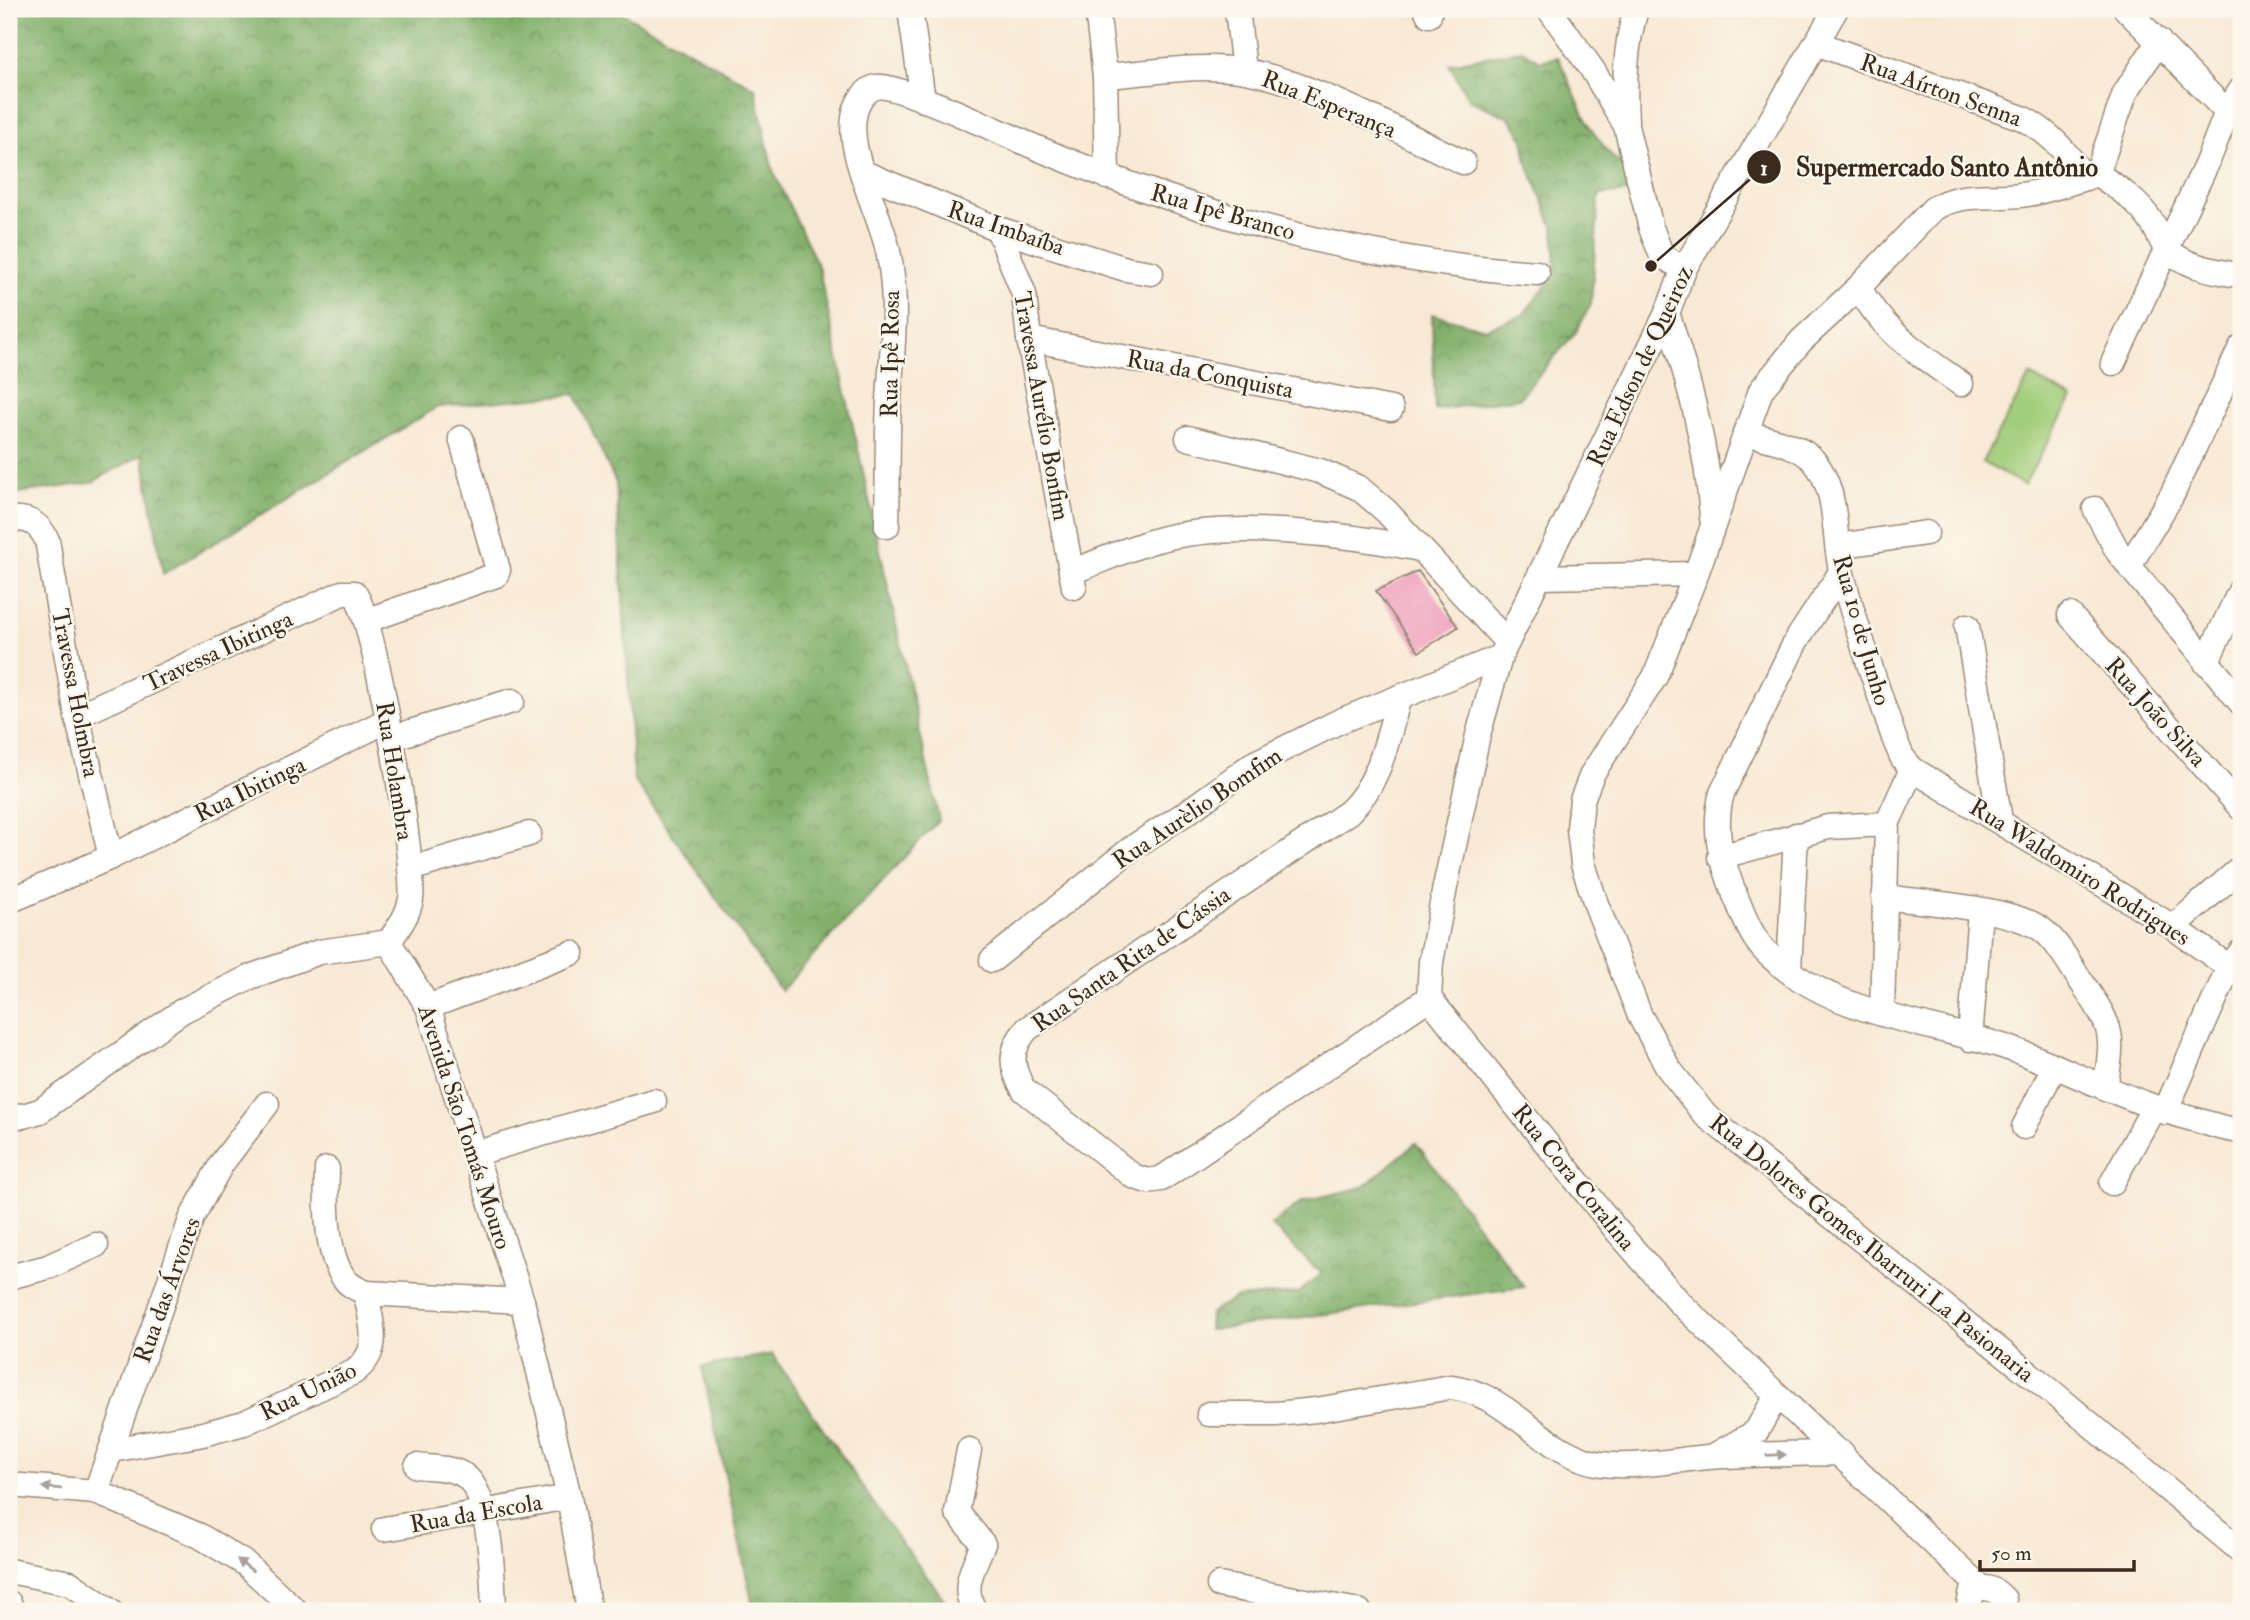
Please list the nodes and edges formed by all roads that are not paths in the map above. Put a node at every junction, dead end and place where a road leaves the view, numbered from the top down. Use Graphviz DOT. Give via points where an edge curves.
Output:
graph roads {
  1 [pos="910,9"];
  2 [pos="1097,9"];
  3 [pos="1237,9"];
  4 [pos="1549,9"];
  5 [pos="1636,9"];
  6 [pos="1836,9"];
  7 [pos="2126,9"];
  8 [pos="2159,41"];
  9 [pos="1816,43"];
  10 [pos="1244,71"];
  11 [pos="1105,76"];
  12 [pos="2241,90"];
  13 [pos="923,100"];
  14 [pos="858,104"];
  15 [pos="2227,112"];
  16 [pos="1626,127"];
  17 [pos="1463,162"];
  18 [pos="864,173"];
  19 [pos="2091,176"];
  20 [pos="1107,177"];
  21 [pos="998,229"];
  22 [pos="2167,250"];
  23 [pos="1684,269"];
  24 [pos="1151,272"];
  25 [pos="1537,273"];
  26 [pos="2241,276"];
  27 [pos="1859,287"];
  28 [pos="1667,313"];
  29 [pos="1029,339"];
  30 [pos="2241,347"];
  31 [pos="2113,363"];
  32 [pos="1961,384"];
  33 [pos="1391,409"];
  34 [pos="1745,433"];
  35 [pos="461,438"];
  36 [pos="1188,438"];
  37 [pos="2095,509"];
  38 [pos="9,519"];
  39 [pos="887,526"];
  40 [pos="1713,526"];
  41 [pos="1926,533"];
  42 [pos="1838,545"];
  43 [pos="1420,549"];
  44 [pos="2129,566"];
  45 [pos="1841,572"];
  46 [pos="1696,574"];
  47 [pos="1539,577"];
  48 [pos="2241,589"];
  49 [pos="363,608"];
  50 [pos="2070,615"];
  51 [pos="1967,626"];
  52 [pos="1503,650"];
  53 [pos="2206,663"];
  54 [pos="1399,697"];
  55 [pos="512,701"];
  56 [pos="2241,703"];
  57 [pos="78,716"];
  58 [pos="390,729"];
  59 [pos="1913,769"];
  60 [pos="2241,808"];
  61 [pos="2000,820"];
  62 [pos="1887,824"];
  63 [pos="529,834"];
  64 [pos="1796,835"];
  65 [pos="111,857"];
  66 [pos="1720,857"];
  67 [pos="2241,868"];
  68 [pos="410,869"];
  69 [pos="1884,897"];
  70 [pos="9,901"];
  71 [pos="1980,911"];
  72 [pos="2173,927"];
  73 [pos="389,942"];
  74 [pos="572,953"];
  75 [pos="2235,959"];
  76 [pos="992,960"];
  77 [pos="1789,970"];
  78 [pos="1429,998"];
  79 [pos="428,1007"];
  80 [pos="1882,1014"];
  81 [pos="1970,1039"];
  82 [pos="2053,1067"];
  83 [pos="2105,1088"];
  84 [pos="654,1101"];
  85 [pos="267,1104"];
  86 [pos="2159,1111"];
  87 [pos="9,1115"];
  88 [pos="2024,1127"];
  89 [pos="2241,1131"];
  90 [pos="477,1153"];
  91 [pos="327,1169"];
  92 [pos="2112,1184"];
  93 [pos="96,1245"];
  94 [pos="9,1277"];
  95 [pos="366,1293"];
  96 [pos="522,1301"];
  97 [pos="1777,1395"];
  98 [pos="1209,1414"];
  99 [pos="111,1450"];
  100 [pos="969,1450"];
  101 [pos="1842,1453"];
  102 [pos="1711,1457"];
  103 [pos="417,1466"];
  104 [pos="9,1485"];
  105 [pos="96,1492"];
  106 [pos="569,1497"];
  107 [pos="485,1512"];
  108 [pos="384,1529"];
  109 [pos="2241,1551"];
  110 [pos="9,1571"];
  111 [pos="1219,1585"];
  112 [pos="1981,1588"];
  113 [pos="9,1603"];
  114 [pos="2007,1608"];
  115 [pos="13,1611"];
  116 [pos="110,1611"];
  117 [pos="296,1611"];
  118 [pos="495,1611"];
  119 [pos="589,1611"];
  120 [pos="975,1611"];
  121 [pos="1359,1611"];
  122 [pos="1968,1611"];
  1 -- 13 [label="street"];
  2 -- 11 [label="street"];
  3 -- 10 [label="street"];
  4 -- 16 [label="street"];
  5 -- 16 [label="street" via="1624,77"];
  6 -- 9 [label="street, Rua Edson de Queiroz"];
  7 -- 8 [label="street"];
  8 -- 15 [label="street"];
  8 -- 19 [label="street" via="2125,93"];
  9 -- 19 [label="street, Rua Aírton Senna" via="2032,123"];
  9 -- 23 [label="street, Rua Edson de Queiroz"];
  10 -- 11 [label="street, Rua Esperança" via="1201,69"];
  10 -- 17 [label="street, Rua Esperança" via="1295,85"];
  11 -- 20 [label="street"];
  12 -- 15 [label="street"];
  13 -- 14 [label="street, Rua Ipê Branco" via="877,86"];
  13 -- 20 [label="street, Rua Ipê Branco"];
  14 -- 18 [label="street, Rua Ipê Rosa" via="853,136"];
  15 -- 22 [label="street"];
  16 -- 23 [label="street" via="1662,256"];
  18 -- 21 [label="street, Rua Imbaíba"];
  18 -- 39 [label="street, Rua Ipê Rosa" via="888,250 893,285"];
  19 -- 22 [label="street" via="2123,191 2138,205"];
  19 -- 27 [label="street, Rua Dolores Gomes Ibarruri La Pasionaria" via="2028,194 1946,200"];
  20 -- 25 [label="street, Rua Ipê Branco" via="1217,214 1335,242 1433,263"];
  21 -- 24 [label="street, Rua Imbaíba" via="1126,269"];
  21 -- 29 [label="street, Travessa Aurélio Bonfim" via="1024,294"];
  22 -- 26 [label="street" via="2198,267"];
  22 -- 31 [label="street"];
  23 -- 28 [label="street, Rua Edson de Queiroz"];
  27 -- 32 [label="street" via="1868,306 1895,336"];
  27 -- 34 [label="street, Rua Dolores Gomes Ibarruri La Pasionaria" via="1779,364 1761,390"];
  28 -- 40 [label="street" via="1693,394"];
  28 -- 47 [label="street, Rua Edson de Queiroz"];
  29 -- 33 [label="street, Rua da Conquista"];
  29 -- 43 [label="street, Travessa Aurélio Bonfim" via="1073,580 1158,540 1216,532 1370,539"];
  30 -- 44 [label="street" via="2172,495"];
  34 -- 40 [label="street, Rua Dolores Gomes Ibarruri La Pasionaria"];
  34 -- 42 [label="street, Rua 10 de Junho" via="1793,447 1812,459 1830,495"];
  35 -- 49 [label="street, Travessa Ibitinga" via="496,575"];
  36 -- 43 [label="street" via="1320,471 1359,488"];
  37 -- 44 [label="street"];
  38 -- 57 [label="street, Travessa Holmbra" via="31,520 42,528 47,540"];
  40 -- 46 [label="street, Rua Dolores Gomes Ibarruri La Pasionaria"];
  41 -- 42 [label="street"];
  42 -- 45 [label="street, Rua 10 de Junho"];
  43 -- 52 [label="street"];
  44 -- 53 [label="street"];
  45 -- 59 [label="street, Rua 10 de Junho" via="1894,738"];
  45 -- 66 [label="street" via="1797,642 1722,793 1716,815"];
  46 -- 47 [label="street"];
  46 -- 109 [label="street, Rua Dolores Gomes Ibarruri La Pasionaria" via="1656,677 1592,774 1579,829 1583,864 1596,904 1640,1016 1669,1069 1705,1115 1755,1158 2052,1392"];
  47 -- 52 [label="street, Rua Edson de Queiroz"];
  48 -- 53 [label="street"];
  49 -- 57 [label="street, Travessa Ibitinga" via="354,593 342,593"];
  49 -- 58 [label="street, Rua Holambra"];
  50 -- 60 [label="street, Rua João Silva"];
  51 -- 61 [label="street"];
  52 -- 54 [label="street, Rua Aurèlio Bomfim"];
  52 -- 78 [label="street" via="1478,735 1431,962"];
  53 -- 56 [label="street"];
  54 -- 76 [label="street, Rua Aurèlio Bomfim" via="1253,764 1132,848"];
  54 -- 78 [label="street, Rua Santa Rita de Cássia" via="1375,779 1349,813 1027,1029 1012,1056 1014,1074 1024,1090 1133,1176 1161,1180"];
  55 -- 58 [label="street, Rua Ibitinga"];
  57 -- 65 [label="street, Travessa Holmbra"];
  58 -- 65 [label="street, Rua Ibitinga"];
  58 -- 68 [label="street, Rua Holambra"];
  59 -- 61 [label="street, Rua Waldomiro Rodrigues"];
  59 -- 62 [label="street"];
  61 -- 72 [label="street, Rua Waldomiro Rodrigues"];
  62 -- 64 [label="street" via="1828,827"];
  62 -- 69 [label="street"];
  63 -- 68 [label="street"];
  64 -- 66 [label="street"];
  64 -- 77 [label="street"];
  65 -- 70 [label="street, Rua Ibitinga"];
  66 -- 77 [label="street" via="1750,931 1768,954"];
  67 -- 72 [label="street"];
  68 -- 73 [label="street, Rua Holambra" via="407,916"];
  69 -- 71 [label="street"];
  69 -- 80 [label="street"];
  71 -- 81 [label="street"];
  71 -- 83 [label="street" via="2029,922 2053,940 2107,1020 2111,1049"];
  72 -- 75 [label="street, Rua Waldomiro Rodrigues"];
  73 -- 79 [label="street, Avenida São Tomás Mouro"];
  73 -- 87 [label="street" via="319,952 250,977 182,1011 40,1111"];
  74 -- 79 [label="street"];
  75 -- 86 [label="street"];
  77 -- 80 [label="street" via="1831,994"];
  78 -- 97 [label="street, Rua Cora Coralina" via="1671,1293"];
  79 -- 90 [label="street, Avenida São Tomás Mouro"];
  80 -- 81 [label="street"];
  81 -- 82 [label="street"];
  82 -- 83 [label="street"];
  82 -- 88 [label="street"];
  83 -- 86 [label="street"];
  84 -- 90 [label="street"];
  85 -- 99 [label="street, Rua das Árvores" via="222,1163 192,1217"];
  86 -- 89 [label="street"];
  86 -- 92 [label="street"];
  90 -- 96 [label="street, Avenida São Tomás Mouro"];
  91 -- 95 [label="street" via="326,1209 340,1271 351,1285"];
  93 -- 94 [label="street" via="48,1267"];
  95 -- 96 [label="street"];
  95 -- 99 [label="street, Rua União" via="372,1351 367,1362 354,1371 244,1423"];
  96 -- 106 [label="street, Avenida São Tomás Mouro"];
  97 -- 101 [label="street, Rua Cora Coralina"];
  97 -- 102 [label="street" via="1756,1432"];
  98 -- 102 [label="street" via="1316,1410 1451,1387 1473,1389 1493,1399 1569,1454 1588,1462 1615,1465"];
  99 -- 105 [label="street, Rua das Árvores"];
  100 -- 120 [label="street" via="957,1512 982,1544 968,1580 968,1601"];
  102 -- 101 [label="street, one-way"];
  101 -- 112 [label="street, Rua Cora Coralina"];
  103 -- 107 [label="street" via="465,1476"];
  105 -- 104 [label="street, one-way"];
  117 -- 105 [label="street, one-way" via="246,1564 200,1536"];
  106 -- 107 [label="street, Rua da Escola"];
  106 -- 119 [label="street, Avenida São Tomás Mouro"];
  107 -- 108 [label="street, Rua da Escola"];
  107 -- 118 [label="street"];
  110 -- 116 [label="street" via="70,1583"];
  111 -- 121 [label="street"];
  112 -- 114 [label="street, Rua Cora Coralina" via="1994,1589"];
  112 -- 122 [label="street" via="1971,1595"];
  113 -- 115 [label="street"];
}
